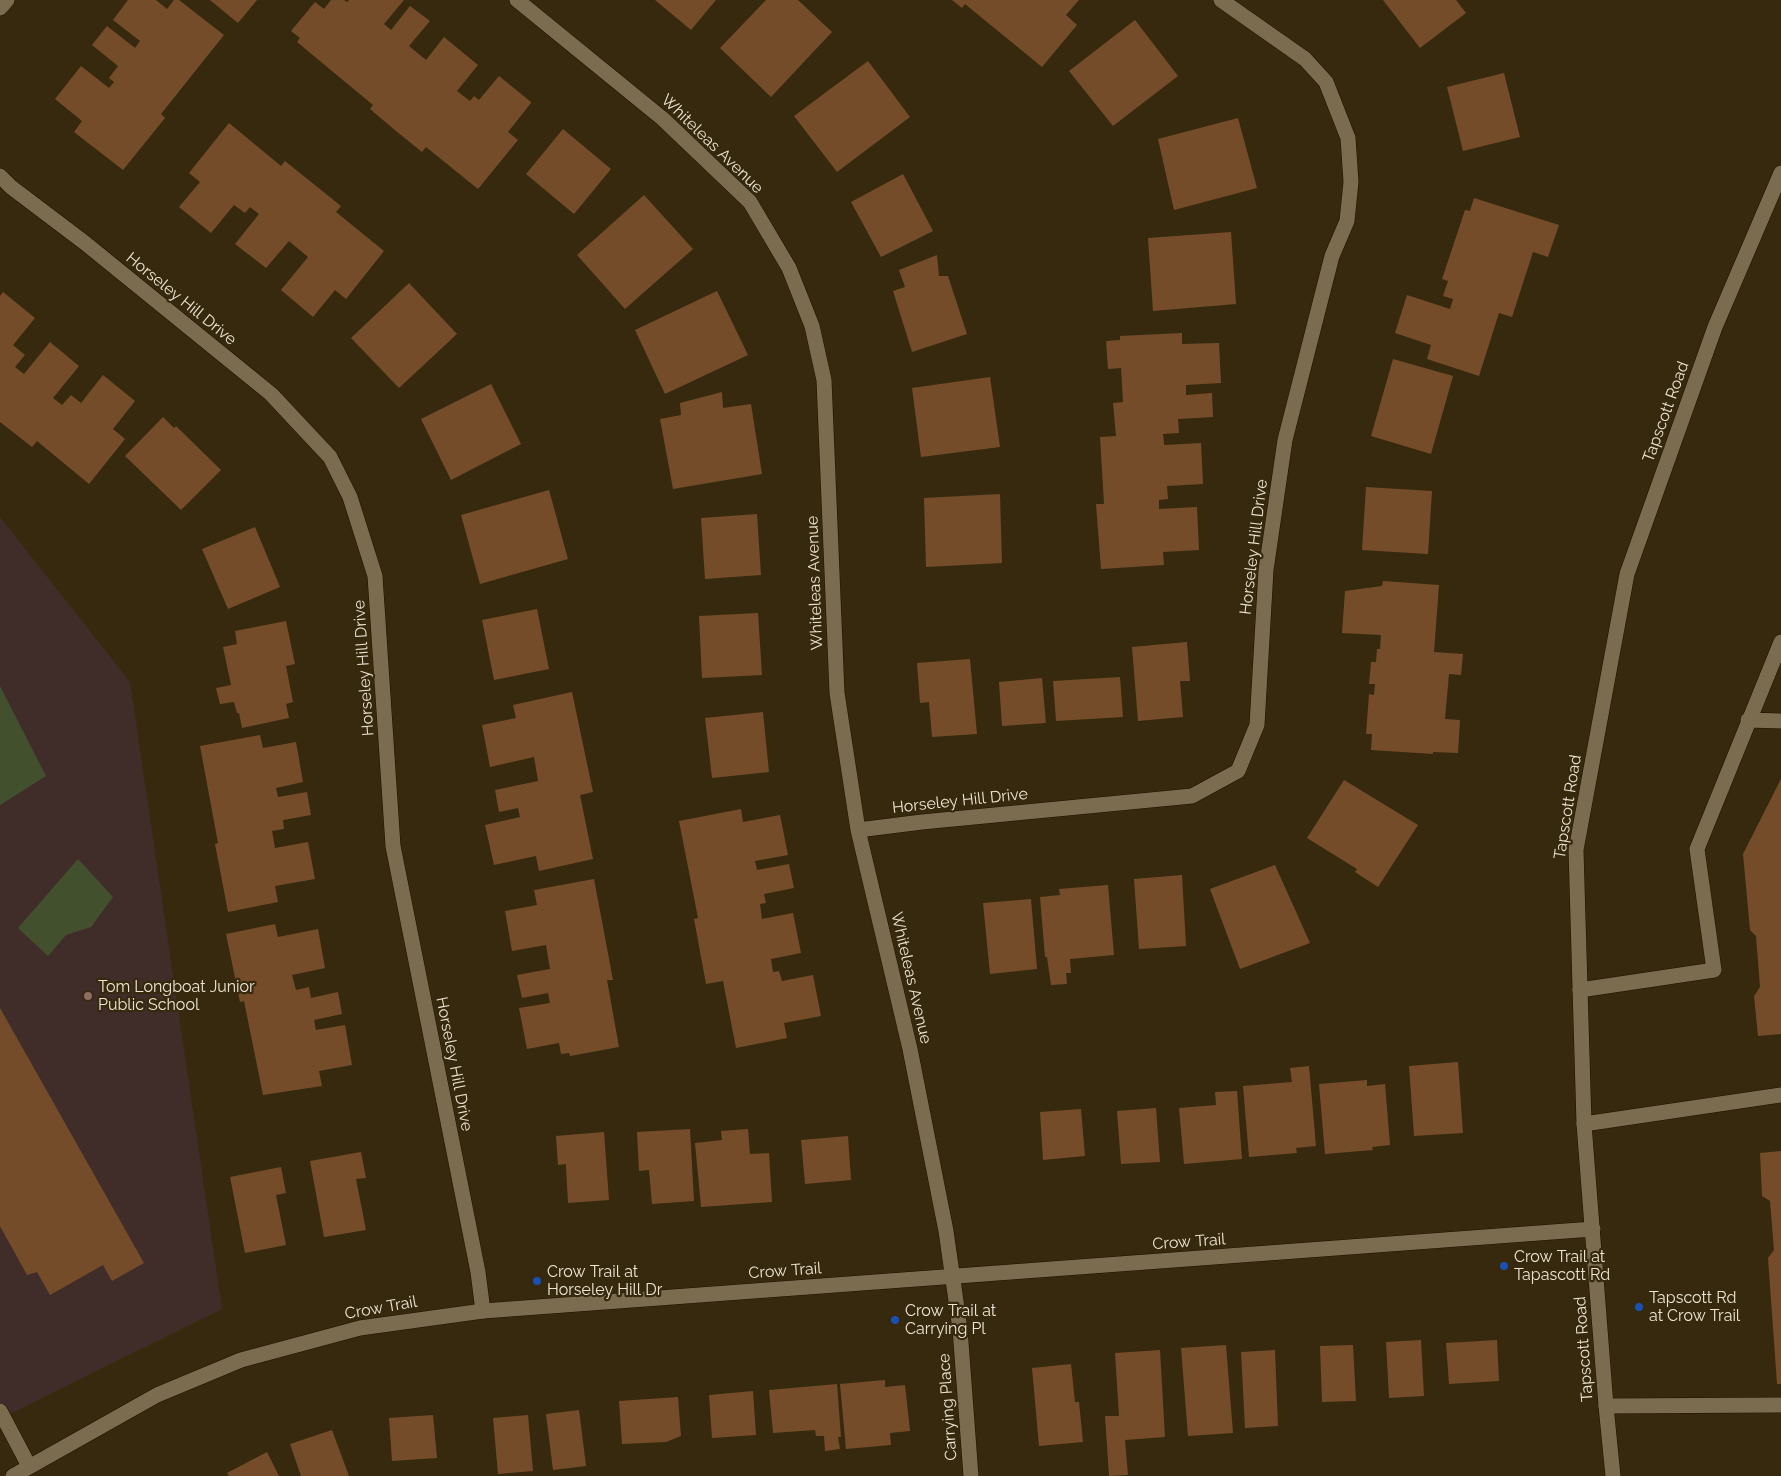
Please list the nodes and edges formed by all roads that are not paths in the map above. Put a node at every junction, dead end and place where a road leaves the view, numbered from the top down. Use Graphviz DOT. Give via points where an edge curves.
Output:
graph roads {
  1 [pos="7,0"];
  2 [pos="517,0"];
  3 [pos="1221,0"];
  4 [pos="0,8"];
  5 [pos="1781,173"];
  6 [pos="0,176"];
  7 [pos="1781,642"];
  8 [pos="1748,720"];
  9 [pos="1781,721"];
  10 [pos="858,830"];
  11 [pos="1580,990"];
  12 [pos="1781,1095"];
  13 [pos="1584,1124"];
  14 [pos="1593,1229"];
  15 [pos="953,1276"];
  16 [pos="483,1311"];
  17 [pos="1781,1404"];
  18 [pos="1606,1406"];
  19 [pos="0,1411"];
  20 [pos="29,1466"];
  21 [pos="13,1476"];
  22 [pos="971,1476"];
  23 [pos="1614,1476"];
  1 -- 4 [label="street"];
  2 -- 10 [label="street, Whiteleas Avenue" via="662,119 750,202 789,268 812,326 824,380 837,693"];
  3 -- 10 [label="street, Horseley Hill Drive" via="1305,59 1326,82 1348,138 1351,182 1347,220 1332,256 1285,440 1266,570 1257,725 1238,771 1192,796"];
  5 -- 11 [label="street, Tapscott Road" via="1715,327 1627,574 1576,850"];
  6 -- 16 [label="street, Horseley Hill Drive" via="270,394 330,457 350,496 375,576 393,846 478,1272"];
  7 -- 8 [label="street"];
  8 -- 9 [label="street"];
  8 -- 11 [label="street" via="1697,849 1714,970"];
  10 -- 15 [label="street, Whiteleas Avenue" via="910,1049"];
  11 -- 13 [label="street, Tapscott Road"];
  12 -- 13 [label="street"];
  13 -- 14 [label="street, Tapscott Road"];
  14 -- 15 [label="street, Crow Trail"];
  14 -- 18 [label="street, Tapscott Road"];
  15 -- 16 [label="street, Crow Trail"];
  15 -- 22 [label="street, Carrying Place"];
  16 -- 20 [label="street, Crow Trail" via="360,1328 241,1360 157,1395"];
  17 -- 18 [label="street"];
  18 -- 23 [label="street, Tapscott Road"];
  19 -- 20 [label="street"];
  20 -- 21 [label="street, Crow Trail"];
}
